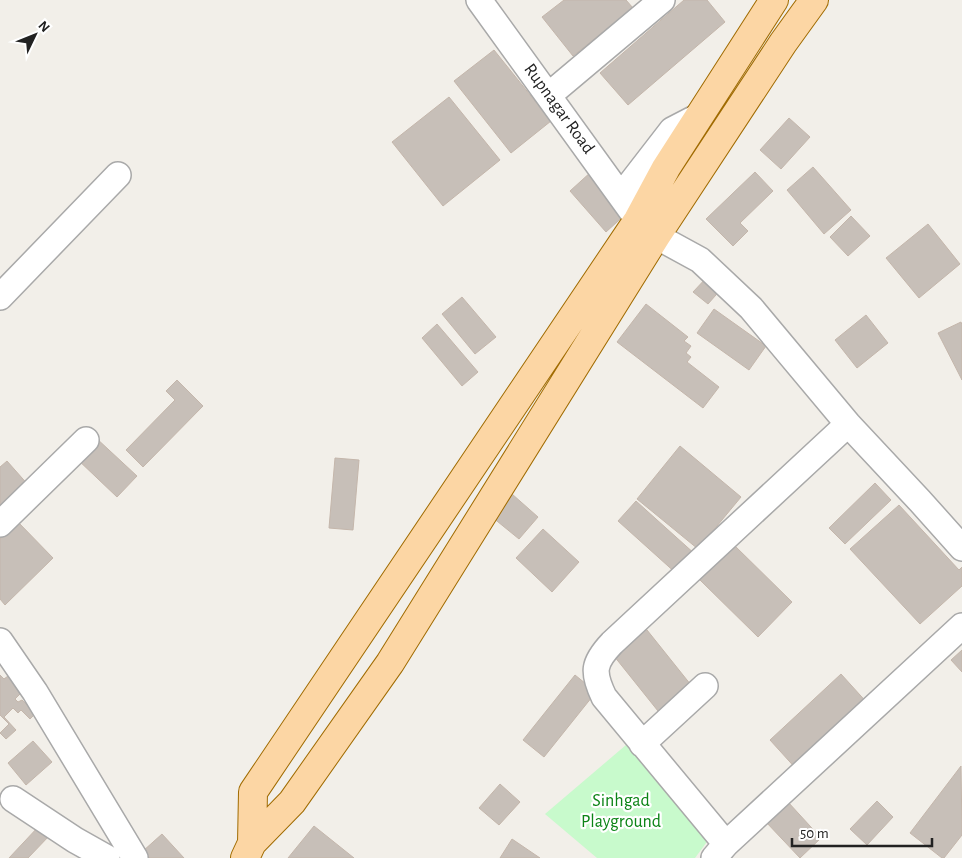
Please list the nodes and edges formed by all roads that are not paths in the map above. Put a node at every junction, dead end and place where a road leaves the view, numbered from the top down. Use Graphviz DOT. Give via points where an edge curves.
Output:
graph roads {
  1 [pos="479,0"];
  2 [pos="662,0"];
  3 [pos="774,0"];
  4 [pos="814,0"];
  5 [pos="549,95"];
  6 [pos="699,116"];
  7 [pos="118,175"];
  8 [pos="621,196"];
  9 [pos="647,228"];
  10 [pos="0,297"];
  11 [pos="848,424"];
  12 [pos="86,440"];
  13 [pos="0,524"];
  14 [pos="962,548"];
  15 [pos="962,626"];
  16 [pos="0,641"];
  17 [pos="706,686"];
  18 [pos="642,744"];
  19 [pos="13,799"];
  20 [pos="248,851"];
  21 [pos="720,851"];
  22 [pos="107,858"];
  23 [pos="135,858"];
  1 -- 5 [label="street, Rupnagar Road"];
  2 -- 5 [label="street"];
  3 -- 6 [label="main road"];
  4 -- 9 [label="main road"];
  5 -- 8 [label="street, Rupnagar Road"];
  6 -- 8 [label="street" via="672,130"];
  6 -- 9 [label="main road" via="666,168"];
  7 -- 10 [label="street"];
  8 -- 9 [label="street, Rupnagar Road"];
  9 -- 11 [label="street" via="700,260 751,308"];
  9 -- 20 [label="main road" via="390,663 292,802"];
  9 -- 20 [label="main road" via="253,792"];
  11 -- 14 [label="street"];
  11 -- 18 [label="street" via="601,655 595,669 597,682 604,697"];
  12 -- 13 [label="street"];
  15 -- 21 [label="street"];
  16 -- 23 [label="street" via="36,692"];
  17 -- 18 [label="street"];
  18 -- 21 [label="street"];
  19 -- 22 [label="street"];
}
